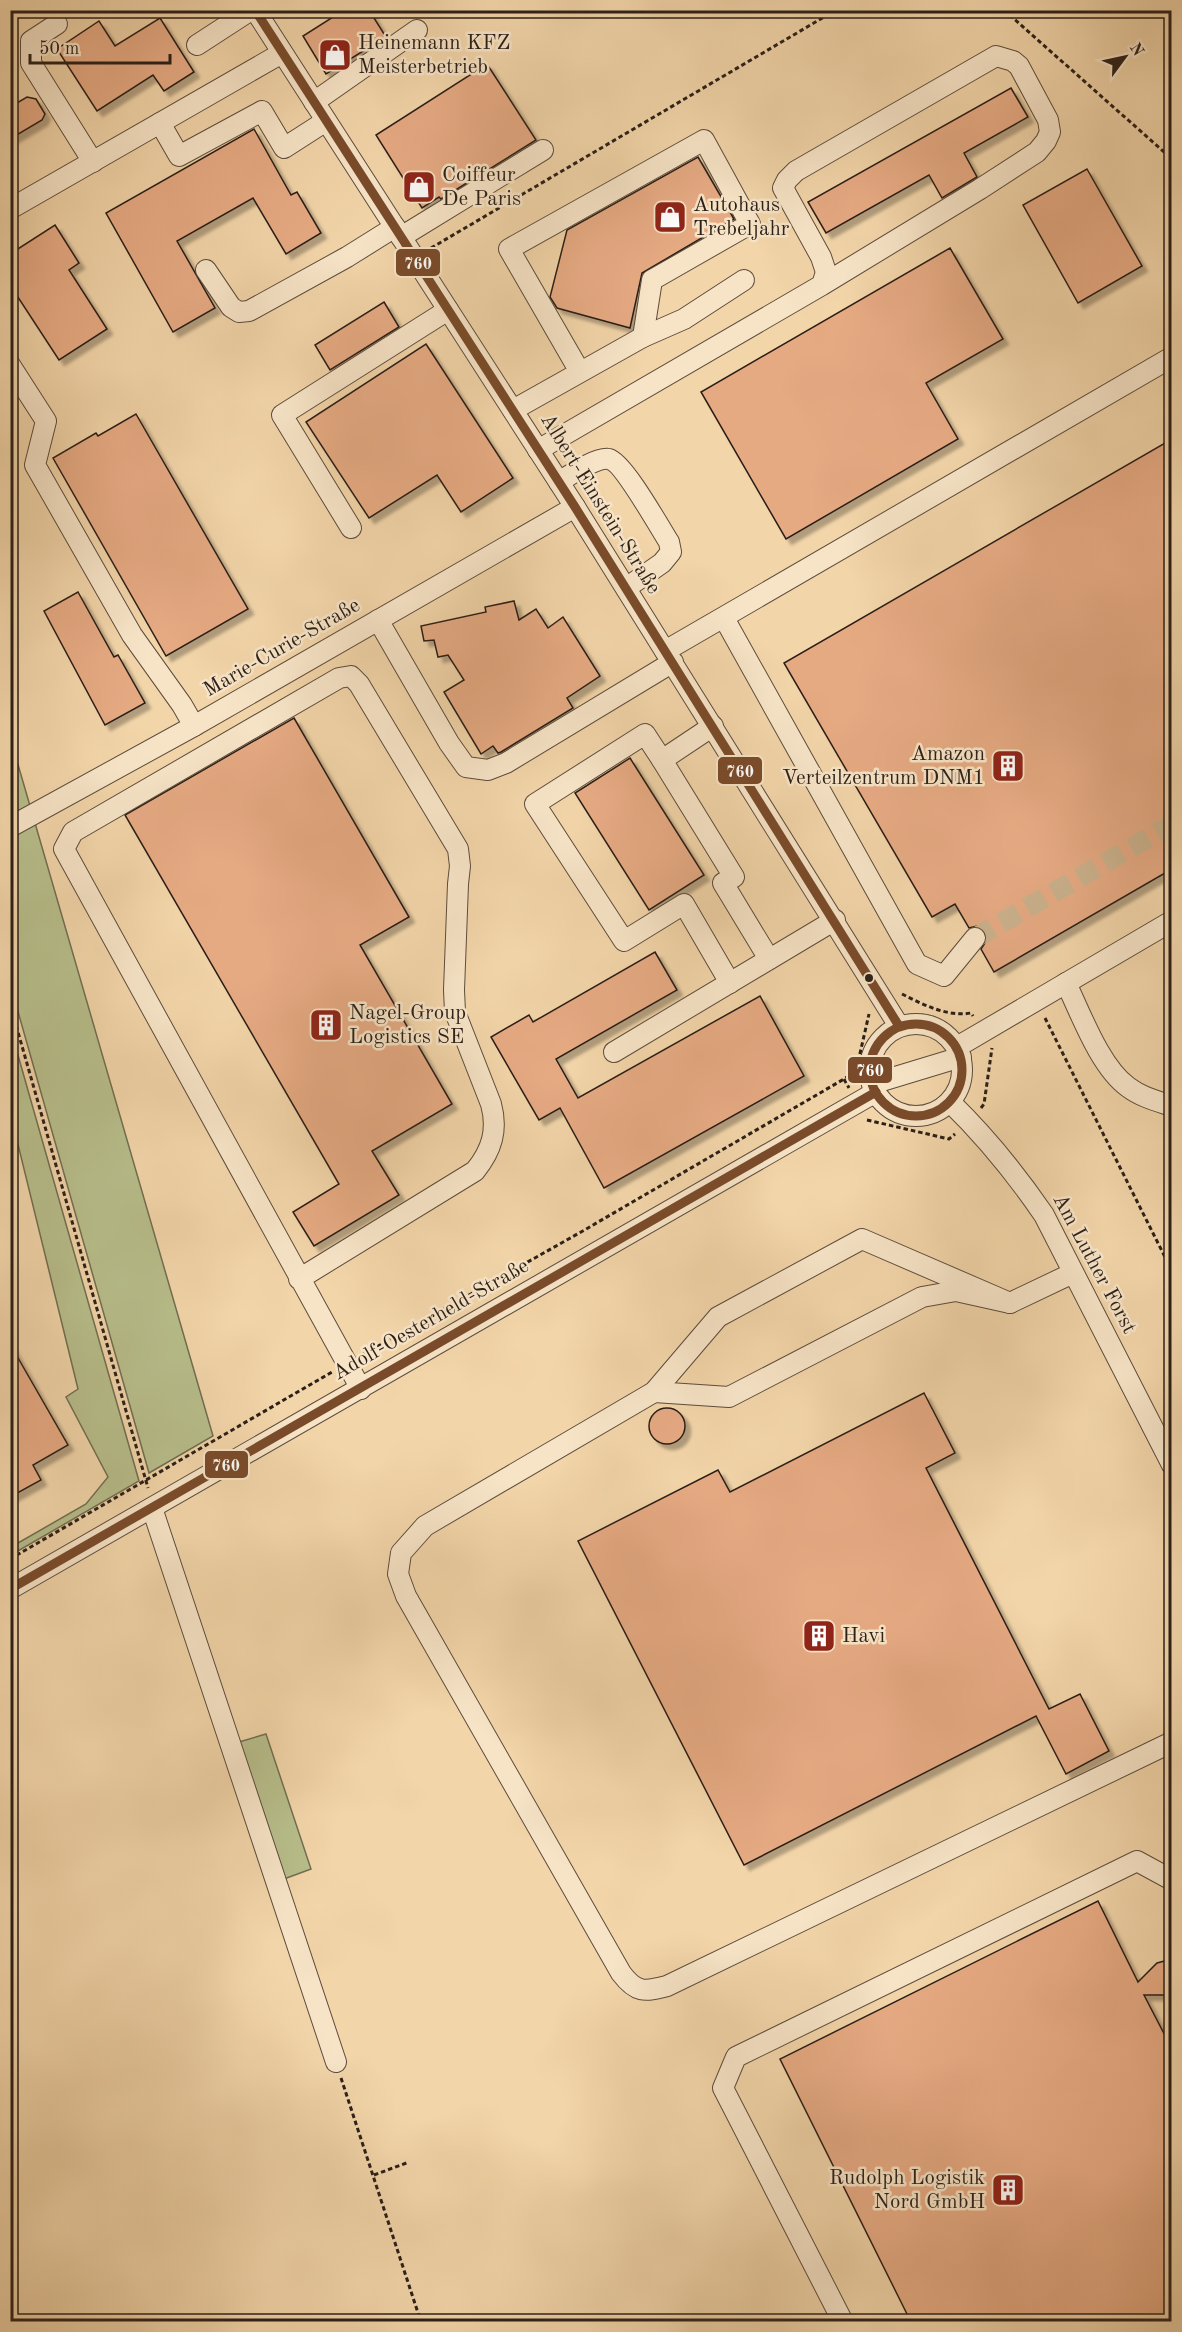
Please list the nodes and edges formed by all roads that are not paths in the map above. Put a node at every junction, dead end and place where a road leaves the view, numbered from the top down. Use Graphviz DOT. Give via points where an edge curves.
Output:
graph roads {
  1 [pos="253,10"];
  2 [pos="57,24"];
  3 [pos="417,30"];
  4 [pos="197,45"];
  5 [pos="282,53"];
  6 [pos="314,102"];
  7 [pos="326,122"];
  8 [pos="160,123"];
  9 [pos="543,150"];
  10 [pos="93,162"];
  11 [pos="10,208"];
  12 [pos="398,232"];
  13 [pos="206,270"];
  14 [pos="744,280"];
  15 [pos="822,285"];
  16 [pos="448,310"];
  17 [pos="643,337"];
  18 [pos="1172,357"];
  19 [pos="10,365"];
  20 [pos="580,372"];
  21 [pos="513,411"];
  22 [pos="538,450"];
  23 [pos="559,482"];
  24 [pos="575,507"];
  25 [pos="351,528"];
  26 [pos="626,588"];
  27 [pos="724,618"];
  28 [pos="378,620"];
  29 [pos="669,657"];
  30 [pos="194,726"];
  31 [pos="713,726"];
  32 [pos="662,760"];
  33 [pos="10,827"];
  34 [pos="835,920"];
  35 [pos="1172,921"];
  36 [pos="975,938"];
  37 [pos="769,959"];
  38 [pos="730,983"];
  39 [pos="1066,983"];
  40 [pos="899,1026"];
  41 [pos="614,1052"];
  42 [pos="959,1052"];
  43 [pos="874,1088"];
  44 [pos="950,1102"];
  45 [pos="1172,1106"];
  46 [pos="1073,1273"];
  47 [pos="299,1279"];
  48 [pos="1010,1303"];
  49 [pos="361,1389"];
  50 [pos="654,1392"];
  51 [pos="1172,1465"];
  52 [pos="152,1508"];
  53 [pos="10,1589"];
  54 [pos="1172,1742"];
  55 [pos="1172,1880"];
  56 [pos="336,2062"];
  57 [pos="843,2322"];
  1 -- 4 [label="street"];
  1 -- 5 [label="street, Albert-Einstein-Straße"];
  2 -- 10 [label="street" via="31,41 31,63"];
  3 -- 6 [label="street"];
  5 -- 6 [label="street, Albert-Einstein-Straße"];
  5 -- 8 [label="street"];
  6 -- 7 [label="street, Albert-Einstein-Straße"];
  7 -- 8 [label="street" via="284,148 262,111 179,156"];
  7 -- 12 [label="street, Albert-Einstein-Straße"];
  8 -- 10 [label="street"];
  9 -- 12 [label="street"];
  10 -- 11 [label="street"];
  12 -- 13 [label="street" via="249,311 239,312 231,307"];
  12 -- 16 [label="street, Albert-Einstein-Straße"];
  14 -- 17 [label="street" via="684,319"];
  15 -- 15 [label="street" via="826,272 783,188 787,180 796,171 996,56 1013,61 1048,120 1050,132 1037,152"];
  15 -- 22 [label="street"];
  16 -- 21 [label="street, Albert-Einstein-Straße"];
  16 -- 25 [label="street" via="282,416"];
  17 -- 20 [label="street"];
  17 -- 20 [label="street" via="652,280 750,224 704,140 509,249"];
  18 -- 27 [label="street"];
  19 -- 30 [label="street" via="46,421 35,465 132,635"];
  20 -- 21 [label="street"];
  21 -- 22 [label="street, Albert-Einstein-Straße"];
  22 -- 23 [label="street, Albert-Einstein-Straße"];
  23 -- 24 [label="street, Albert-Einstein-Straße"];
  23 -- 26 [label="street" via="590,464 608,459 615,462 669,542 671,552 662,562"];
  24 -- 26 [label="street, Albert-Einstein-Straße"];
  24 -- 28 [label="street, Marie-Curie-Straße"];
  26 -- 29 [label="street, Albert-Einstein-Straße"];
  27 -- 29 [label="street"];
  27 -- 36 [label="street" via="917,964 944,976"];
  28 -- 29 [label="street" via="466,767 488,770 506,763"];
  28 -- 30 [label="street, Marie-Curie-Straße"];
  29 -- 31 [label="street, Albert-Einstein-Straße"];
  30 -- 33 [label="street, Marie-Curie-Straße"];
  31 -- 32 [label="street"];
  31 -- 34 [label="street, Albert-Einstein-Straße"];
  32 -- 37 [label="street" via="734,876 723,883"];
  32 -- 38 [label="street" via="645,735 535,804 624,941 684,904"];
  34 -- 37 [label="street"];
  34 -- 40 [label="street, Albert-Einstein-Straße"];
  35 -- 39 [label="street"];
  37 -- 38 [label="street"];
  38 -- 41 [label="street"];
  39 -- 42 [label="street"];
  39 -- 45 [label="street" via="1116,1075 1134,1091"];
  40 -- 42 [label="street" via="925,1024 942,1030"];
  40 -- 43 [label="street" via="878,1044 872,1057"];
  42 -- 43 [label="street, Adolf-Oesterheld-Straße"];
  42 -- 44 [label="street" via="962,1081"];
  43 -- 44 [label="street" via="884,1104 910,1116 925,1116"];
  43 -- 49 [label="street, Adolf-Oesterheld-Straße"];
  44 -- 46 [label="street, Am Luther Forst" via="1018,1178 1044,1215"];
  46 -- 48 [label="street"];
  46 -- 51 [label="street, Am Luther Forst"];
  47 -- 47 [label="street" via="475,1171 486,1158 493,1138 491,1104 456,1012 458,849 351,676 339,678 73,832 64,849"];
  47 -- 49 [label="street"];
  48 -- 50 [label="street" via="956,1291 922,1297 729,1397"];
  48 -- 50 [label="street" via="862,1239 718,1317"];
  49 -- 52 [label="street, Adolf-Oesterheld-Straße"];
  50 -- 54 [label="street" via="425,1526 401,1553 398,1574 412,1606 630,1984 644,1990 667,1986"];
  52 -- 53 [label="street, Adolf-Oesterheld-Straße"];
  52 -- 56 [label="street"];
  55 -- 57 [label="street" via="1137,1861 736,2057 723,2088"];
}
